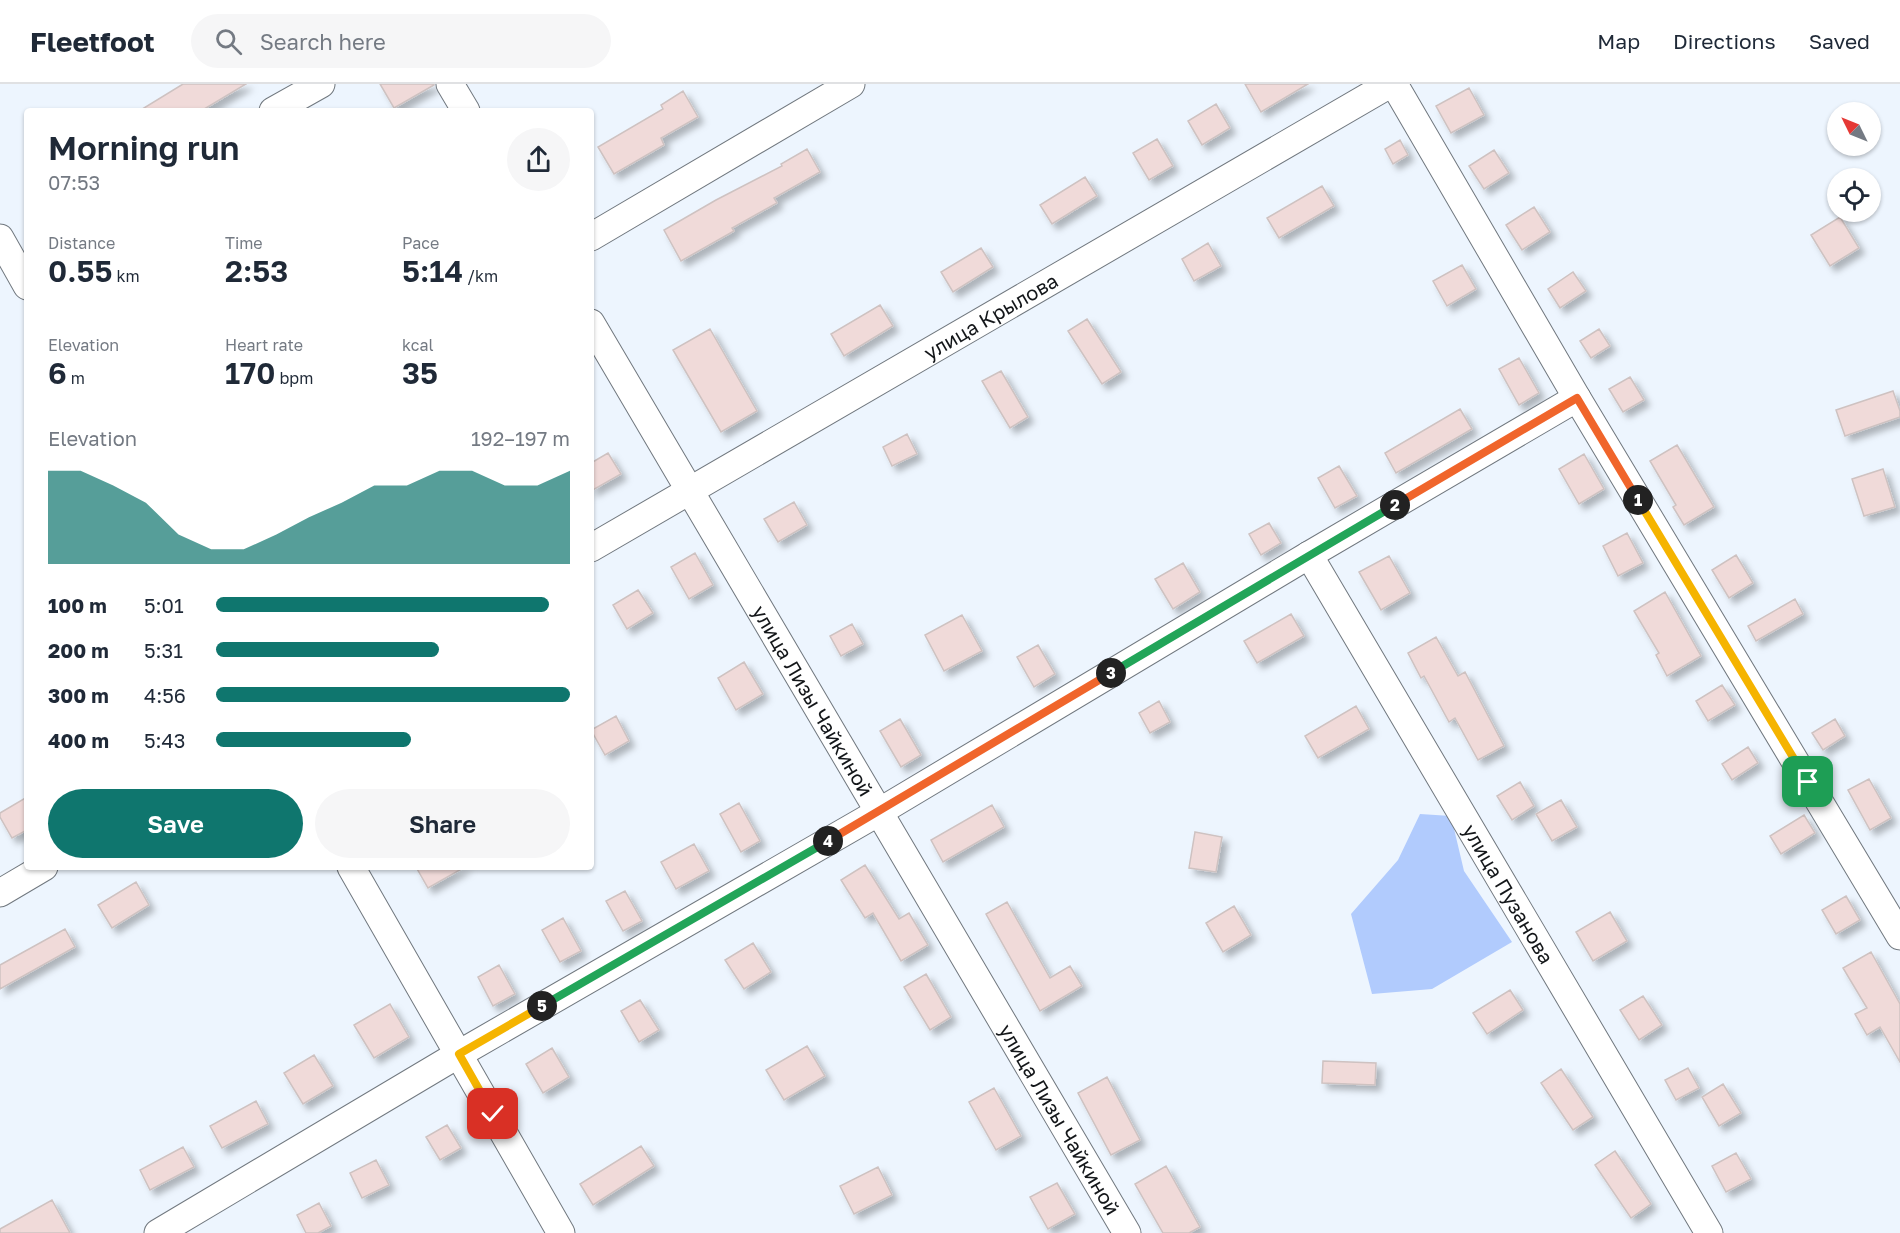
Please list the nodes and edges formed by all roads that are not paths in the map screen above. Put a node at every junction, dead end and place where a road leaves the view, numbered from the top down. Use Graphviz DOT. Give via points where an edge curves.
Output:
graph roads {
  1 [pos="321,84"];
  2 [pos="450,84"];
  3 [pos="851,84"];
  4 [pos="1392,84"];
  5 [pos="278,108"];
  6 [pos="464,108"];
  7 [pos="594,235"];
  8 [pos="10,252"];
  9 [pos="24,280"];
  10 [pos="594,328"];
  11 [pos="1577,398"];
  12 [pos="690,491"];
  13 [pos="594,546"];
  14 [pos="1309,555"];
  15 [pos="879,812"];
  16 [pos="39,870"];
  17 [pos="353,870"];
  18 [pos="0,893"];
  19 [pos="1900,936"];
  20 [pos="459,1054"];
  21 [pos="158,1233"];
  22 [pos="561,1233"];
  23 [pos="1127,1233"];
  24 [pos="1709,1233"];
  1 -- 5 [label="street"];
  2 -- 6 [label="street"];
  3 -- 7 [label="street"];
  4 -- 11 [label="street"];
  4 -- 12 [label="street, улица Крылова"];
  8 -- 9 [label="street"];
  10 -- 12 [label="street, улица Лизы Чайкиной"];
  11 -- 14 [label="street"];
  11 -- 19 [label="street"];
  12 -- 13 [label="street, улица Крылова"];
  12 -- 15 [label="street, улица Лизы Чайкиной"];
  14 -- 15 [label="street"];
  14 -- 24 [label="street, улица Пузанова"];
  15 -- 20 [label="street"];
  15 -- 23 [label="street, улица Лизы Чайкиной"];
  16 -- 18 [label="street"];
  17 -- 20 [label="street"];
  20 -- 21 [label="street"];
  20 -- 22 [label="street"];
}
